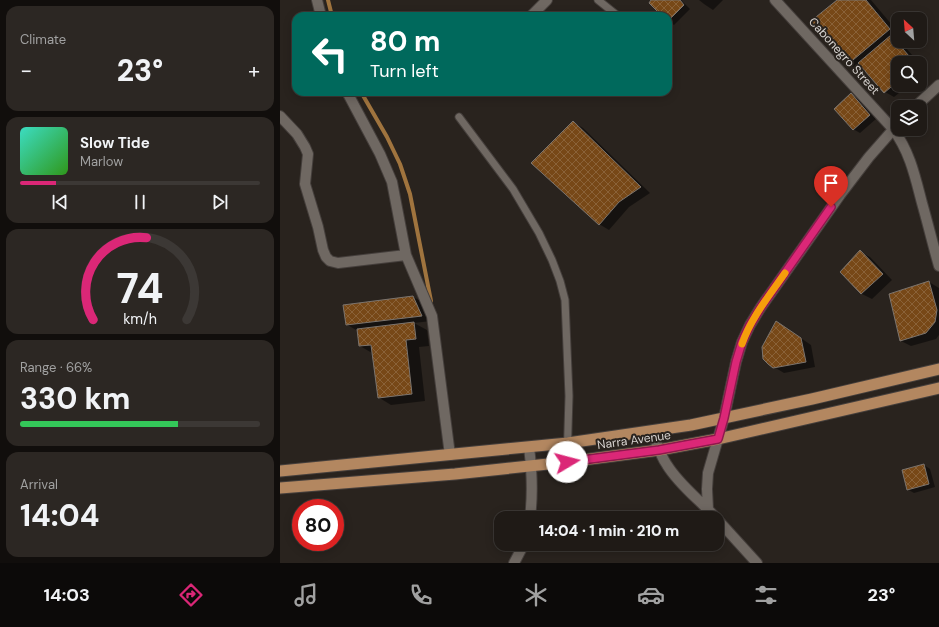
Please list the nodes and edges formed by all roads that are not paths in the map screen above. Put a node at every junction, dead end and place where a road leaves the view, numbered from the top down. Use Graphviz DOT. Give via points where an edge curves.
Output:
graph roads {
  1 [pos="317,0"];
  2 [pos="547,0"];
  3 [pos="598,0"];
  4 [pos="775,0"];
  5 [pos="320,12"];
  6 [pos="535,12"];
  7 [pos="613,12"];
  8 [pos="939,85"];
  9 [pos="349,96"];
  10 [pos="923,100"];
  11 [pos="280,116"];
  12 [pos="460,117"];
  13 [pos="891,122"];
  14 [pos="891,131"];
  15 [pos="899,136"];
  16 [pos="406,255"];
  17 [pos="939,266"];
  18 [pos="939,369"];
  19 [pos="939,388"];
  20 [pos="724,418"];
  21 [pos="652,431"];
  22 [pos="718,439"];
  23 [pos="568,443"];
  24 [pos="529,447"];
  25 [pos="659,450"];
  26 [pos="450,455"];
  27 [pos="567,462"];
  28 [pos="531,466"];
  29 [pos="280,471"];
  30 [pos="280,488"];
  31 [pos="708,509"];
  32 [pos="531,511"];
  33 [pos="724,528"];
  34 [pos="520,551"];
  35 [pos="755,562"];
  36 [pos="514,563"];
  1 -- 5 [label="street"];
  2 -- 6 [label="street"];
  3 -- 7 [label="lane"];
  4 -- 13 [label="street, Cabonegro Street"];
  8 -- 10 [label="street"];
  9 -- 16 [label="street" via="392,182"];
  11 -- 16 [label="street" via="297,134 308,154 305,184 326,257 338,263"];
  12 -- 23 [label="lane" via="513,188 539,233 560,281 565,300"];
  14 -- 20 [label="street" via="840,195 750,325 736,362"];
  15 -- 17 [label="street, Cabonegro Street" via="908,153"];
  16 -- 26 [label="street" via="432,316"];
  18 -- 20 [label="highway, Narra Avenue"];
  19 -- 22 [label="highway, Narra Avenue"];
  20 -- 21 [label="highway, Narra Avenue"];
  20 -- 22 [label="street"];
  21 -- 23 [label="highway, Narra Avenue"];
  21 -- 25 [label="street"];
  22 -- 25 [label="highway, Narra Avenue"];
  22 -- 31 [label="street" via="708,473"];
  23 -- 24 [label="highway, Narra Avenue"];
  23 -- 27 [label="lane"];
  24 -- 26 [label="highway, Narra Avenue"];
  24 -- 28 [label="street"];
  25 -- 27 [label="highway, Narra Avenue"];
  25 -- 31 [label="street" via="676,478"];
  26 -- 29 [label="highway, Narra Avenue"];
  27 -- 28 [label="highway, Narra Avenue"];
  28 -- 30 [label="highway, Narra Avenue"];
  28 -- 32 [label="street"];
  33 -- 35 [label="street"];
  34 -- 36 [label="street"];
}
